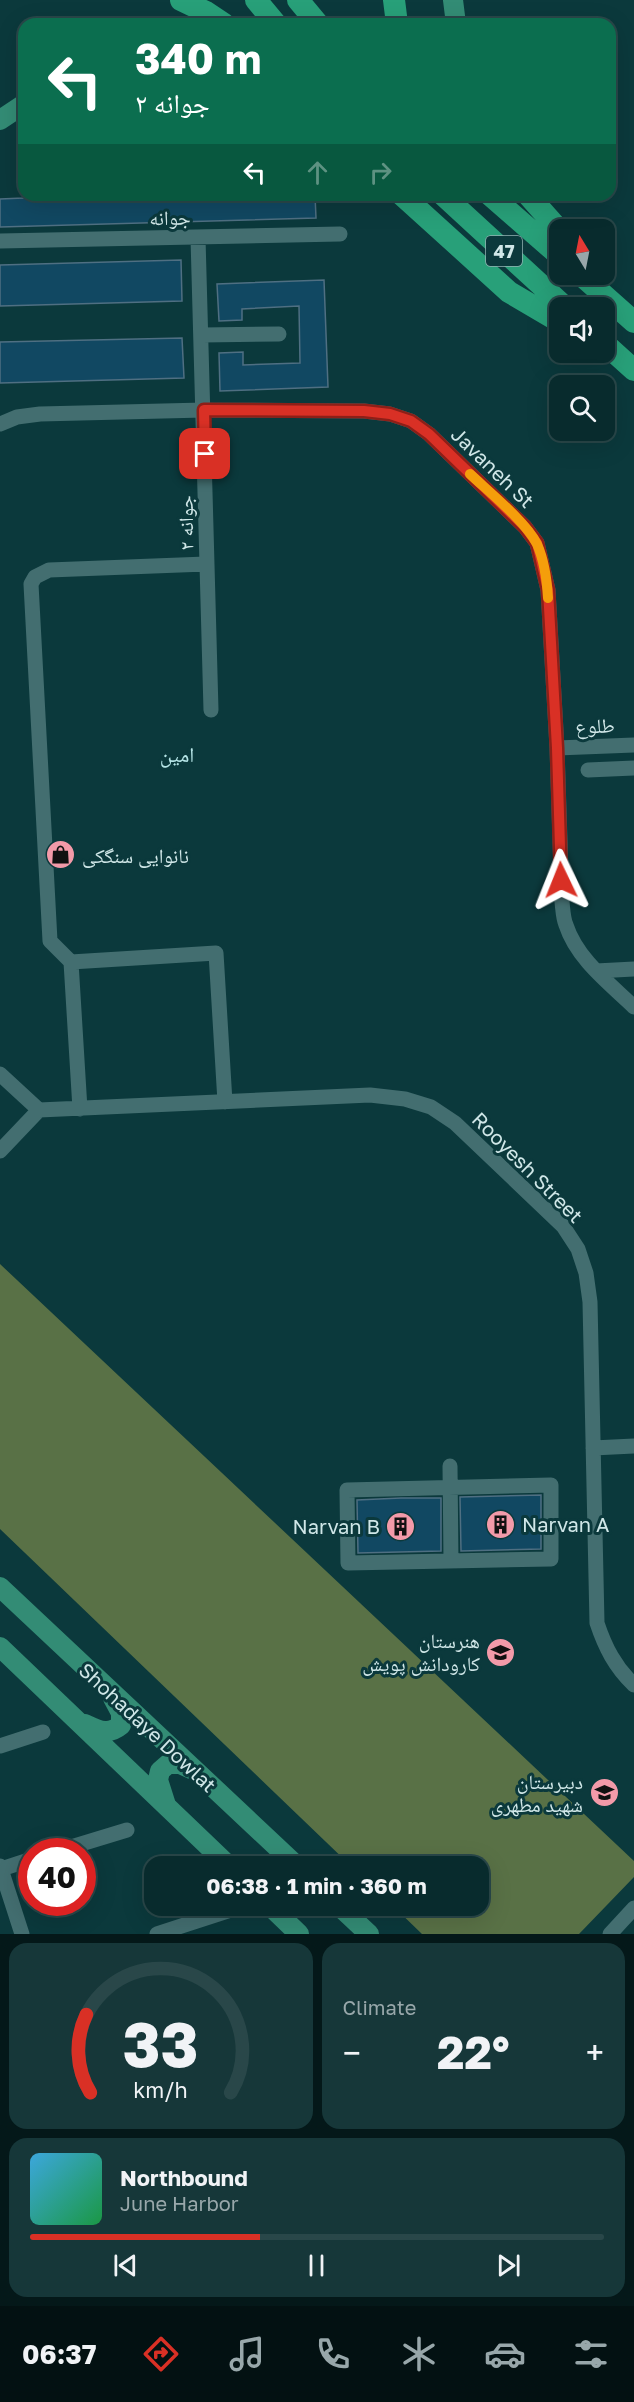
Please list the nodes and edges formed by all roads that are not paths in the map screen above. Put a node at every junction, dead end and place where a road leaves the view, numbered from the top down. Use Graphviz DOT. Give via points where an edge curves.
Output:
graph roads {
  1 [pos="181,0"];
  2 [pos="256,0"];
  3 [pos="298,0"];
  4 [pos="394,0"];
  5 [pos="453,0"];
  6 [pos="215,18"];
  7 [pos="271,18"];
  8 [pos="313,18"];
  9 [pos="396,18"];
  10 [pos="455,18"];
  11 [pos="18,108"];
  12 [pos="0,120"];
  13 [pos="409,201"];
  14 [pos="450,201"];
  15 [pos="497,201"];
  16 [pos="533,201"];
  17 [pos="549,219"];
  18 [pos="340,234"];
  19 [pos="198,238"];
  20 [pos="0,241"];
  21 [pos="549,246"];
  22 [pos="593,285"];
  23 [pos="606,285"];
  24 [pos="554,297"];
  25 [pos="549,316"];
  26 [pos="634,320"];
  27 [pos="279,334"];
  28 [pos="202,335"];
  29 [pos="204,410"];
  30 [pos="0,424"];
  31 [pos="206,564"];
  32 [pos="211,710"];
  33 [pos="634,745"];
  34 [pos="557,748"];
  35 [pos="634,768"];
  36 [pos="588,770"];
  37 [pos="71,962"];
  38 [pos="634,969"];
  39 [pos="596,971"];
  40 [pos="634,1007"];
  41 [pos="0,1074"];
  42 [pos="225,1102"];
  43 [pos="80,1109"];
  44 [pos="39,1110"];
  45 [pos="0,1151"];
  46 [pos="634,1446"];
  47 [pos="593,1448"];
  48 [pos="450,1466"];
  49 [pos="450,1488"];
  50 [pos="451,1561"];
  51 [pos="0,1587"];
  52 [pos="0,1647"];
  53 [pos="634,1685"];
  54 [pos="109,1690"];
  55 [pos="80,1721"];
  56 [pos="43,1732"];
  57 [pos="0,1746"];
  58 [pos="198,1773"];
  59 [pos="166,1805"];
  60 [pos="127,1830"];
  61 [pos="96,1839"];
  62 [pos="219,1856"];
  63 [pos="286,1856"];
  64 [pos="18,1862"];
  65 [pos="0,1867"];
  66 [pos="634,1908"];
  67 [pos="212,1916"];
  68 [pos="280,1916"];
  69 [pos="350,1916"];
  70 [pos="22,1934"];
  71 [pos="157,1934"];
  72 [pos="299,1934"];
  73 [pos="369,1934"];
  74 [pos="610,1934"];
  1 -- 6 [label="highway"];
  2 -- 7 [label="highway"];
  3 -- 8 [label="highway"];
  4 -- 9 [label="highway"];
  5 -- 10 [label="main road"];
  11 -- 12 [label="main road"];
  13 -- 25 [label="highway" via="509,292"];
  14 -- 24 [label="highway, 47"];
  15 -- 21 [label="highway, 47"];
  16 -- 17 [label="highway"];
  18 -- 19 [label="street, جوانه"];
  19 -- 20 [label="street, جوانه"];
  19 -- 28 [label="street, جوانه ۲"];
  22 -- 26 [label="highway"];
  23 -- 26 [label="highway"];
  27 -- 28 [label="street"];
  28 -- 29 [label="street, جوانه ۲"];
  29 -- 30 [label="street, Javaneh St" via="40,414"];
  29 -- 31 [label="street, جوانه ۲"];
  29 -- 34 [label="street, Javaneh St" via="364,411 411,421 429,434 537,543 548,590"];
  31 -- 32 [label="street, جوانه ۲"];
  31 -- 37 [label="street" via="49,570 35,577 31,584 50,941"];
  33 -- 34 [label="street, طلوع"];
  34 -- 39 [label="street, Javaneh St" via="566,925 578,950"];
  35 -- 36 [label="street"];
  37 -- 42 [label="street" via="216,953"];
  37 -- 43 [label="street"];
  38 -- 39 [label="street"];
  39 -- 40 [label="street, Javaneh St"];
  41 -- 44 [label="street"];
  42 -- 43 [label="street, Rooyesh Street"];
  42 -- 47 [label="street, Rooyesh Street" via="370,1095 431,1107 455,1124 563,1226 578,1250 590,1302"];
  43 -- 44 [label="street, Rooyesh Street"];
  44 -- 45 [label="street"];
  46 -- 47 [label="street"];
  47 -- 53 [label="street, Rooyesh Street" via="597,1623 605,1646"];
  48 -- 49 [label="street"];
  49 -- 50 [label="street"];
  49 -- 50 [label="street" via="551,1485 551,1559"];
  49 -- 50 [label="street" via="347,1490 348,1563"];
  51 -- 54 [label="main road, Shohadaye Dowlat"];
  52 -- 55 [label="main road" via="46,1694"];
  54 -- 55 [label="main road" via="121,1713 121,1725 103,1732"];
  54 -- 58 [label="main road, Shohadaye Dowlat"];
  55 -- 59 [label="main road"];
  56 -- 57 [label="street"];
  58 -- 59 [label="main road" via="180,1764 168,1764 160,1771 158,1780"];
  58 -- 63 [label="main road, Shohadaye Dowlat"];
  59 -- 62 [label="main road"];
  60 -- 61 [label="street"];
  64 -- 65 [label="street"];
  65 -- 70 [label="street"];
  66 -- 74 [label="street"];
  67 -- 71 [label="street"];
  68 -- 72 [label="main road"];
  69 -- 73 [label="main road"];
}
